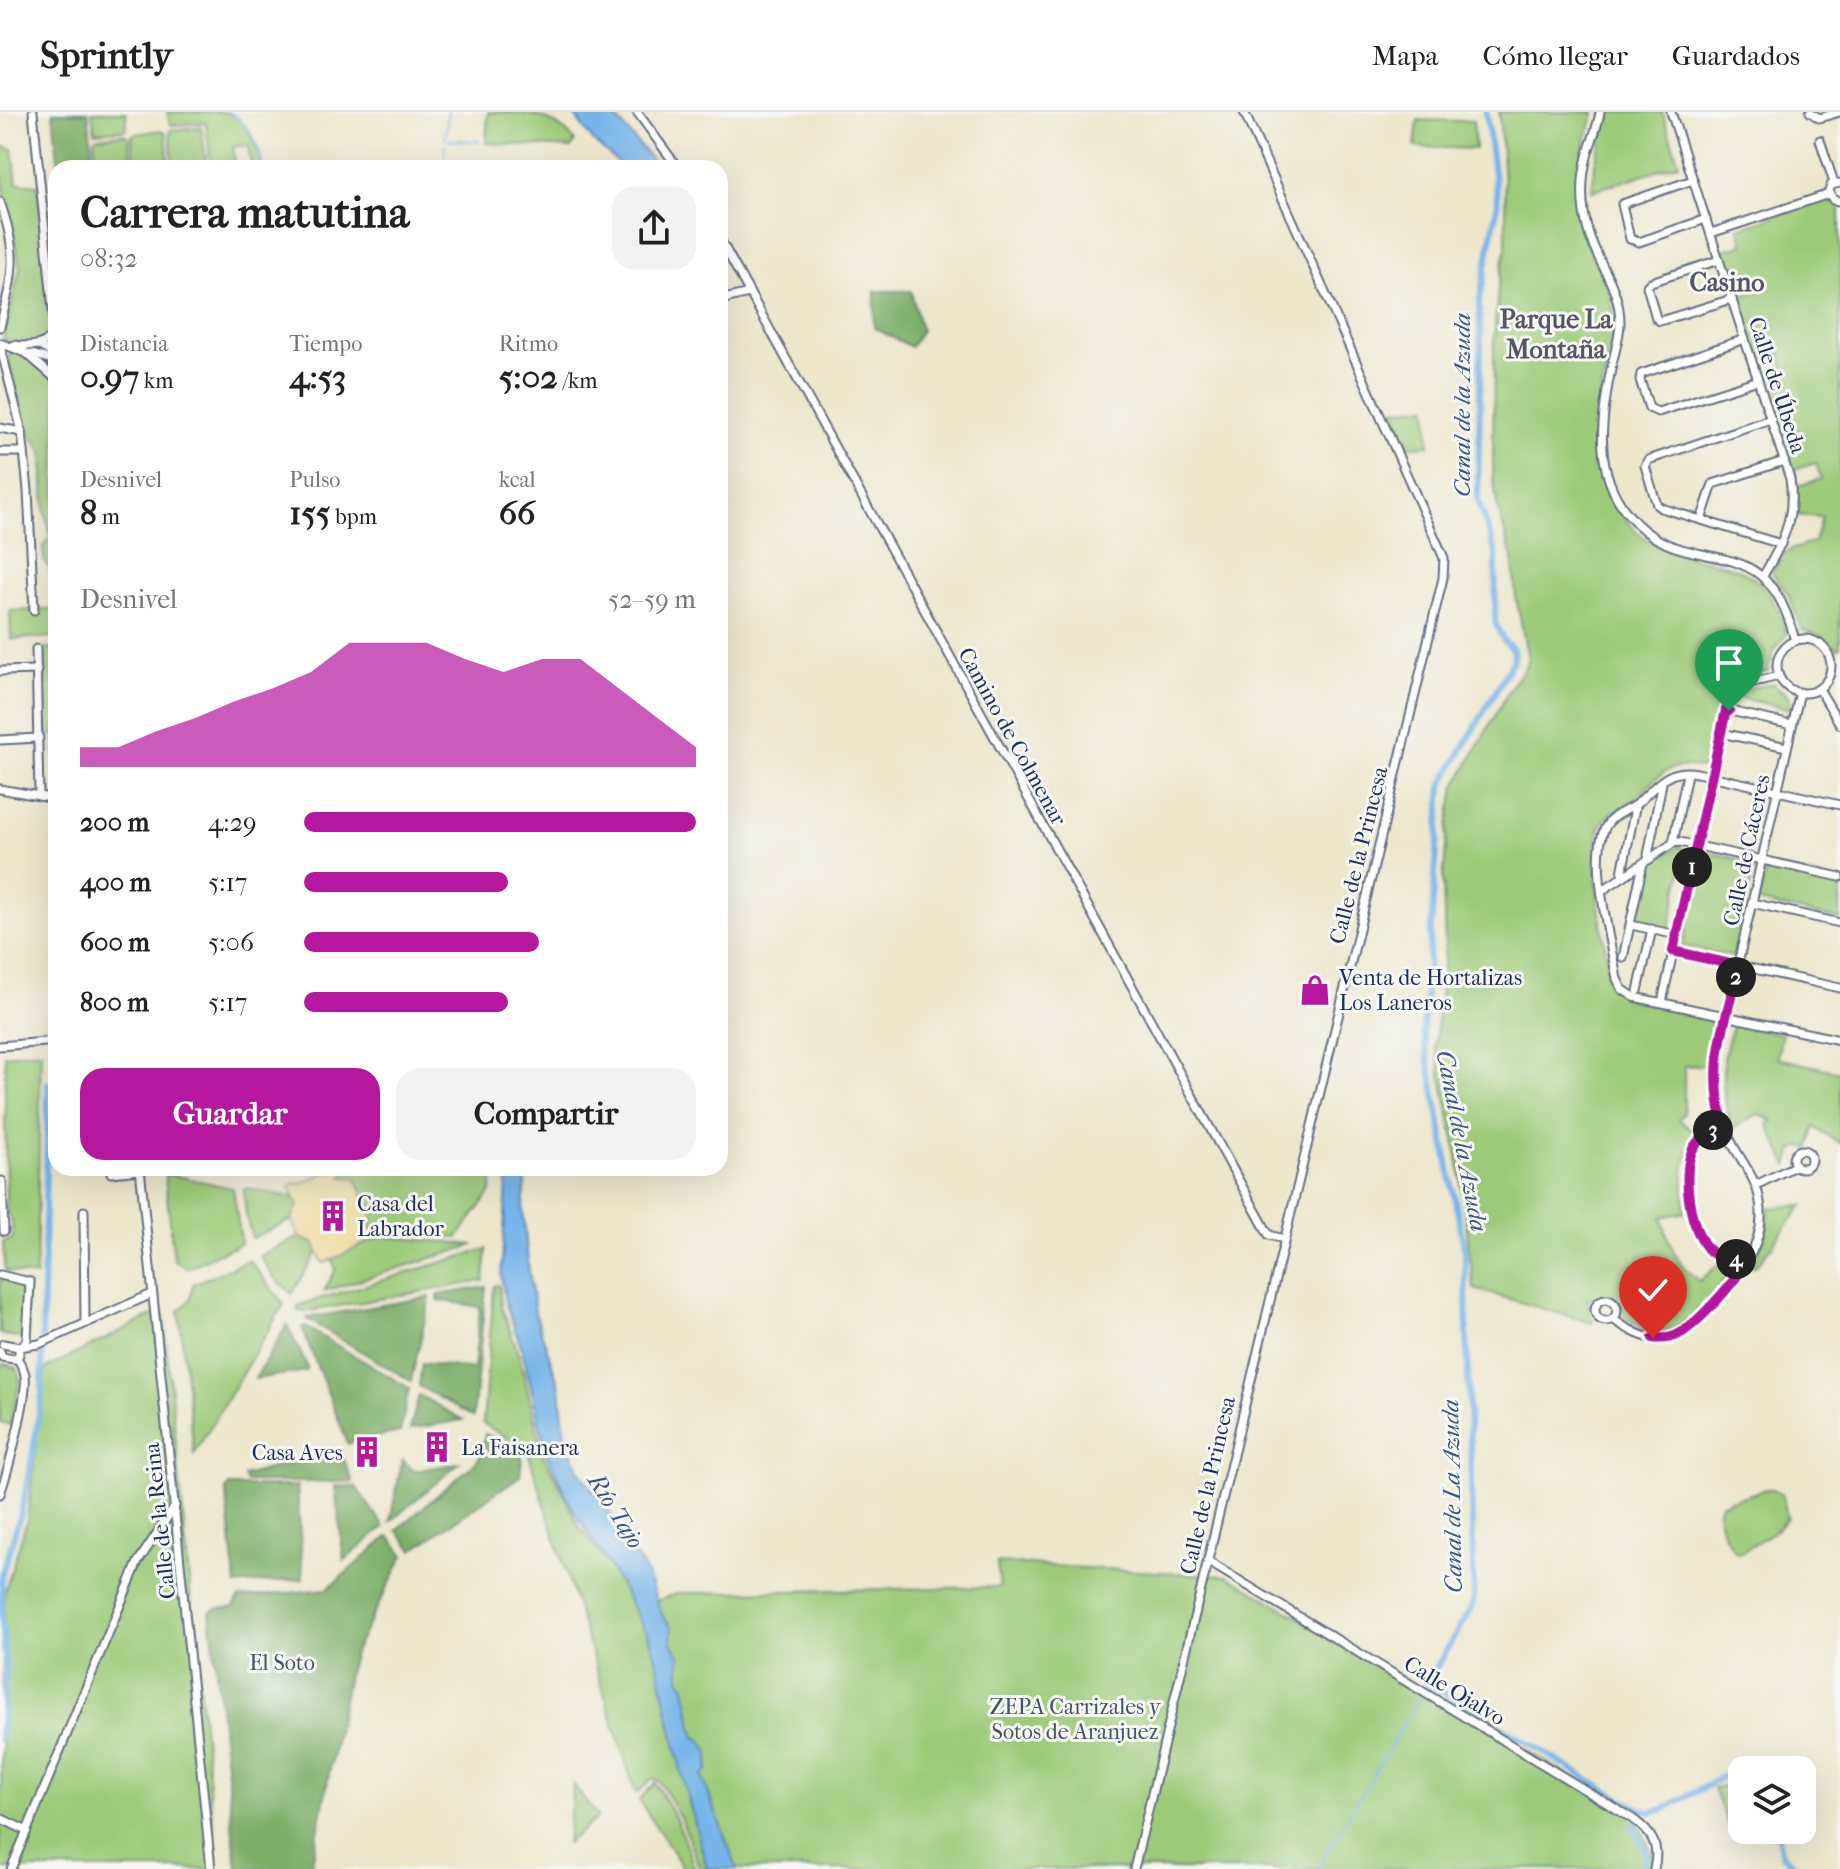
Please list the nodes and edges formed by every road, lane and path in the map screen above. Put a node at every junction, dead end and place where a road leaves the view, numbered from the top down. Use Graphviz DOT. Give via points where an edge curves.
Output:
graph roads {
  1 [pos="33,112"];
  2 [pos="637,112"];
  3 [pos="1244,112"];
  4 [pos="1600,112"];
  5 [pos="1671,112"];
  6 [pos="1810,112"];
  7 [pos="1840,112"];
  8 [pos="1820,140"];
  9 [pos="672,160"];
  10 [pos="1693,180"];
  11 [pos="1837,183"];
  12 [pos="1829,194"];
  13 [pos="1840,201"];
  14 [pos="0,202"];
  15 [pos="1706,219"];
  16 [pos="1711,233"];
  17 [pos="728,254"];
  18 [pos="1719,260"];
  19 [pos="48,263"];
  20 [pos="0,274"];
  21 [pos="12,277"];
  22 [pos="749,293"];
  23 [pos="728,298"];
  24 [pos="1732,299"];
  25 [pos="0,327"];
  26 [pos="1745,339"];
  27 [pos="48,342"];
  28 [pos="0,344"];
  29 [pos="39,346"];
  30 [pos="48,351"];
  31 [pos="26,353"];
  32 [pos="48,359"];
  33 [pos="48,372"];
  34 [pos="1758,380"];
  35 [pos="1771,419"];
  36 [pos="0,428"];
  37 [pos="22,432"];
  38 [pos="0,452"];
  39 [pos="24,452"];
  40 [pos="1784,461"];
  41 [pos="1701,520"];
  42 [pos="1781,544"];
  43 [pos="1763,576"];
  44 [pos="34,610"];
  45 [pos="1795,641"];
  46 [pos="36,649"];
  47 [pos="37,670"];
  48 [pos="0,671"];
  49 [pos="1779,676"];
  50 [pos="1819,689"];
  51 [pos="1800,692"];
  52 [pos="1726,710"];
  53 [pos="1840,724"];
  54 [pos="1792,725"];
  55 [pos="1721,733"];
  56 [pos="39,738"];
  57 [pos="0,740"];
  58 [pos="1787,747"];
  59 [pos="1687,774"];
  60 [pos="1712,776"];
  61 [pos="1662,783"];
  62 [pos="0,789"];
  63 [pos="1777,791"];
  64 [pos="39,796"];
  65 [pos="48,798"];
  66 [pos="1840,805"];
  67 [pos="1635,808"];
  68 [pos="1673,843"];
  69 [pos="1697,845"];
  70 [pos="1762,859"];
  71 [pos="1646,861"];
  72 [pos="1624,876"];
  73 [pos="1840,877"];
  74 [pos="1603,890"];
  75 [pos="1752,903"];
  76 [pos="1840,923"];
  77 [pos="1631,925"];
  78 [pos="1652,929"];
  79 [pos="1677,935"];
  80 [pos="1673,951"];
  81 [pos="1623,958"];
  82 [pos="1739,966"];
  83 [pos="1839,985"];
  84 [pos="1638,991"];
  85 [pos="1658,1002"];
  86 [pos="1727,1016"];
  87 [pos="1840,1040"];
  88 [pos="48,1042"];
  89 [pos="0,1046"];
  90 [pos="1724,1126"];
  91 [pos="1795,1166"];
  92 [pos="141,1176"];
  93 [pos="0,1181"];
  94 [pos="1756,1185"];
  95 [pos="84,1211"];
  96 [pos="4,1231"];
  97 [pos="1284,1239"];
  98 [pos="1746,1262"];
  99 [pos="0,1275"];
  100 [pos="152,1294"];
  101 [pos="1613,1319"];
  102 [pos="85,1323"];
  103 [pos="21,1347"];
  104 [pos="1,1350"];
  105 [pos="17,1358"];
  106 [pos="0,1494"];
  107 [pos="175,1506"];
  108 [pos="1207,1561"];
  109 [pos="0,1818"];
  110 [pos="27,1831"];
  111 [pos="11,1869"];
  112 [pos="211,1869"];
  113 [pos="1134,1869"];
  114 [pos="1654,1869"];
  1 -- 19 [label="street"];
  2 -- 9 [label="street"];
  3 -- 97 [label="street, Calle de la Princesa" via="1444,558"];
  4 -- 43 [label="street" via="1582,192 1587,230 1612,281 1620,320 1602,431 1612,490 1654,537 1683,551 1730,558"];
  5 -- 10 [label="street, Calle de Úbeda"];
  6 -- 7 [label="street" via="1819,118"];
  8 -- 11 [label="street"];
  10 -- 15 [label="street, Calle de Úbeda"];
  10 -- 15 [label="street" via="1622,204 1630,239 1639,242"];
  11 -- 12 [label="street"];
  12 -- 13 [label="street"];
  12 -- 16 [label="street"];
  14 -- 21 [label="street" via="9,227"];
  15 -- 16 [label="street, Calle de Úbeda"];
  16 -- 18 [label="street, Calle de Úbeda"];
  17 -- 22 [label="street, Camino de Colmenar"];
  18 -- 24 [label="street, Calle de Úbeda"];
  18 -- 24 [label="street" via="1651,282 1647,286 1656,318"];
  20 -- 21 [label="street"];
  21 -- 25 [label="street"];
  22 -- 23 [label="street"];
  22 -- 97 [label="street, Camino de Colmenar" via="1269,1235"];
  24 -- 26 [label="street, Calle de Úbeda"];
  26 -- 34 [label="street, Calle de Úbeda"];
  26 -- 34 [label="street" via="1641,374 1640,380 1649,408 1658,412"];
  27 -- 29 [label="street"];
  28 -- 29 [label="street"];
  28 -- 31 [label="street"];
  28 -- 37 [label="street"];
  29 -- 30 [label="street"];
  31 -- 32 [label="street"];
  31 -- 33 [label="street"];
  34 -- 35 [label="street, Calle de Úbeda"];
  35 -- 40 [label="street, Calle de Úbeda"];
  35 -- 41 [label="street" via="1645,462 1657,505"];
  36 -- 37 [label="street"];
  37 -- 39 [label="street"];
  38 -- 39 [label="street"];
  39 -- 44 [label="street"];
  40 -- 41 [label="street" via="1713,484"];
  40 -- 42 [label="street, Calle de Úbeda" via="1793,497"];
  41 -- 42 [label="street"];
  42 -- 43 [label="street, Calle de Úbeda"];
  43 -- 45 [label="street" via="1782,602"];
  45 -- 49 [label="street" via="1780,654"];
  45 -- 50 [label="street" via="1820,644 1833,656"];
  46 -- 47 [label="street"];
  47 -- 48 [label="street"];
  47 -- 56 [label="street"];
  49 -- 51 [label="street"];
  49 -- 52 [label="street" via="1734,689"];
  50 -- 51 [label="street"];
  50 -- 53 [label="street"];
  51 -- 54 [label="street, Calle de Cáceres"];
  52 -- 54 [label="street"];
  52 -- 55 [label="street"];
  54 -- 58 [label="street, Calle de Cáceres"];
  55 -- 58 [label="street"];
  55 -- 60 [label="street"];
  56 -- 57 [label="street"];
  56 -- 64 [label="street"];
  58 -- 63 [label="street, Calle de Cáceres"];
  59 -- 68 [label="street"];
  60 -- 63 [label="street"];
  60 -- 69 [label="street"];
  60 -- 74 [label="street" via="1670,774 1635,806 1610,820 1600,847"];
  61 -- 71 [label="street"];
  62 -- 64 [label="street"];
  63 -- 66 [label="street"];
  63 -- 70 [label="street, Calle de Cáceres"];
  64 -- 65 [label="street"];
  67 -- 72 [label="street"];
  68 -- 69 [label="street"];
  68 -- 71 [label="street"];
  69 -- 70 [label="street"];
  69 -- 79 [label="street"];
  70 -- 73 [label="street"];
  70 -- 75 [label="street, Calle de Cáceres"];
  71 -- 72 [label="street"];
  71 -- 77 [label="street"];
  72 -- 74 [label="street"];
  74 -- 85 [label="street" via="1619,985 1629,995"];
  75 -- 76 [label="street"];
  75 -- 82 [label="street, Calle de Cáceres"];
  77 -- 78 [label="street"];
  77 -- 81 [label="street"];
  78 -- 79 [label="street"];
  78 -- 84 [label="street"];
  79 -- 80 [label="street"];
  80 -- 82 [label="street"];
  80 -- 85 [label="street"];
  82 -- 83 [label="street"];
  82 -- 86 [label="street, Calle de Cáceres"];
  85 -- 86 [label="street"];
  86 -- 87 [label="street"];
  86 -- 90 [label="street, Calle de Cáceres" via="1715,1073"];
  88 -- 89 [label="street"];
  90 -- 94 [label="street, Calle de Cáceres"];
  90 -- 98 [label="street" via="1702,1137 1690,1156 1690,1204 1695,1228 1710,1252"];
  91 -- 94 [label="street"];
  92 -- 100 [label="street, Calle de la Reina"];
  93 -- 96 [label="street"];
  94 -- 98 [label="street, Calle de Cáceres" via="1761,1223"];
  95 -- 102 [label="street"];
  97 -- 108 [label="street, Calle de la Princesa"];
  98 -- 101 [label="street, Calle de Cáceres" via="1712,1304 1675,1336 1653,1338"];
  99 -- 103 [label="street" via="30,1282 27,1339"];
  100 -- 102 [label="street"];
  100 -- 107 [label="street, Calle de la Reina"];
  102 -- 103 [label="street"];
  103 -- 104 [label="street"];
  103 -- 105 [label="street"];
  104 -- 105 [label="street"];
  105 -- 106 [label="street" via="25,1381"];
  107 -- 110 [label="street" via="138,1562"];
  107 -- 112 [label="street, Calle de la Reina"];
  108 -- 113 [label="street, Calle de la Princesa"];
  108 -- 114 [label="street, Calle Ojalvo" via="1633,1819 1653,1838"];
  109 -- 110 [label="street"];
  110 -- 111 [label="street"];
}
